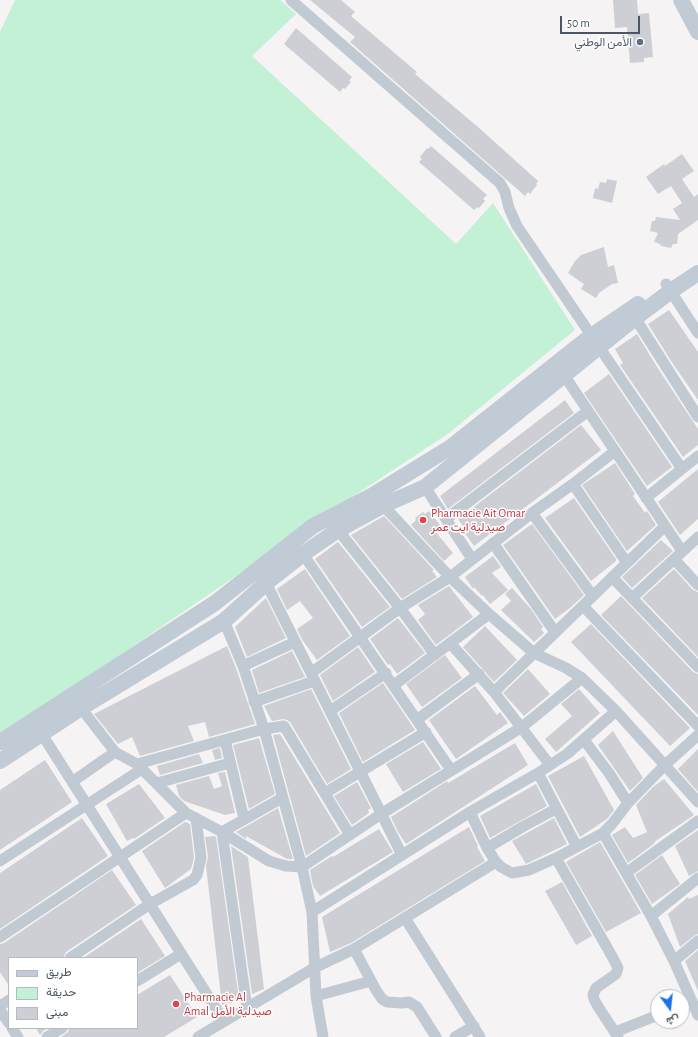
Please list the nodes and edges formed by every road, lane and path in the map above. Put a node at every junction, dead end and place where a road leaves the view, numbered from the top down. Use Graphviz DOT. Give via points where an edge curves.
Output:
graph roads {
  1 [pos="292,0"];
  2 [pos="681,0"];
  3 [pos="698,32"];
  4 [pos="698,262"];
  5 [pos="698,273"];
  6 [pos="668,287"];
  7 [pos="633,314"];
  8 [pos="698,334"];
  9 [pos="595,342"];
  10 [pos="564,375"];
  11 [pos="588,411"];
  12 [pos="698,417"];
  13 [pos="615,451"];
  14 [pos="698,456"];
  15 [pos="682,469"];
  16 [pos="573,484"];
  17 [pos="425,487"];
  18 [pos="646,498"];
  19 [pos="378,500"];
  20 [pos="532,513"];
  21 [pos="446,519"];
  22 [pos="665,526"];
  23 [pos="338,530"];
  24 [pos="698,537"];
  25 [pos="493,543"];
  26 [pos="303,554"];
  27 [pos="678,555"];
  28 [pos="472,559"];
  29 [pos="627,563"];
  30 [pos="450,576"];
  31 [pos="612,577"];
  32 [pos="266,583"];
  33 [pos="698,585"];
  34 [pos="593,596"];
  35 [pos="632,598"];
  36 [pos="583,606"];
  37 [pos="400,608"];
  38 [pos="488,614"];
  39 [pos="224,621"];
  40 [pos="555,632"];
  41 [pos="360,636"];
  42 [pos="295,642"];
  43 [pos="450,643"];
  44 [pos="534,653"];
  45 [pos="435,655"];
  46 [pos="243,666"];
  47 [pos="698,667"];
  48 [pos="386,673"];
  49 [pos="479,674"];
  50 [pos="313,677"];
  51 [pos="582,678"];
  52 [pos="394,685"];
  53 [pos="494,692"];
  54 [pos="254,702"];
  55 [pos="81,708"];
  56 [pos="330,711"];
  57 [pos="616,711"];
  58 [pos="418,720"];
  59 [pos="37,726"];
  60 [pos="698,726"];
  61 [pos="522,727"];
  62 [pos="264,729"];
  63 [pos="426,732"];
  64 [pos="698,735"];
  65 [pos="224,740"];
  66 [pos="584,740"];
  67 [pos="0,742"];
  68 [pos="115,752"];
  69 [pos="0,761"];
  70 [pos="230,763"];
  71 [pos="550,765"];
  72 [pos="665,765"];
  73 [pos="140,766"];
  74 [pos="451,770"];
  75 [pos="360,773"];
  76 [pos="538,774"];
  77 [pos="72,782"];
  78 [pos="157,783"];
  79 [pos="325,793"];
  80 [pos="282,798"];
  81 [pos="698,802"];
  82 [pos="628,803"];
  83 [pos="86,804"];
  84 [pos="556,809"];
  85 [pos="470,812"];
  86 [pos="381,814"];
  87 [pos="191,816"];
  88 [pos="244,819"];
  89 [pos="698,821"];
  90 [pos="222,832"];
  91 [pos="603,832"];
  92 [pos="350,835"];
  93 [pos="577,847"];
  94 [pos="487,848"];
  95 [pos="402,855"];
  96 [pos="120,857"];
  97 [pos="556,858"];
  98 [pos="0,861"];
  99 [pos="496,862"];
  100 [pos="302,867"];
  101 [pos="626,873"];
  102 [pos="698,878"];
  103 [pos="150,904"];
  104 [pos="312,912"];
  105 [pos="651,916"];
  106 [pos="405,918"];
  107 [pos="0,937"];
  108 [pos="698,941"];
  109 [pos="354,949"];
  110 [pos="181,954"];
  111 [pos="71,957"];
  112 [pos="674,962"];
  113 [pos="314,968"];
  114 [pos="138,980"];
  115 [pos="371,981"];
  116 [pos="682,989"];
  117 [pos="316,996"];
  118 [pos="690,1007"];
  119 [pos="247,1008"];
  120 [pos="0,1010"];
  121 [pos="698,1015"];
  122 [pos="650,1019"];
  123 [pos="224,1021"];
  124 [pos="8,1022"];
  125 [pos="474,1026"];
  126 [pos="60,1029"];
  127 [pos="616,1034"];
  128 [pos="47,1037"];
  129 [pos="198,1037"];
  130 [pos="322,1037"];
  131 [pos="436,1037"];
  132 [pos="455,1037"];
  133 [pos="480,1037"];
  1 -- 9 [label="street" via="500,182 517,226"];
  2 -- 3 [label="street"];
  4 -- 6 [label="street"];
  5 -- 6 [label="street"];
  6 -- 7 [label="street"];
  6 -- 8 [label="street"];
  7 -- 9 [label="street"];
  7 -- 12 [label="street"];
  9 -- 10 [label="street"];
  9 -- 15 [label="street"];
  9 -- 19 [label="street"];
  10 -- 11 [label="street"];
  10 -- 17 [label="street"];
  11 -- 13 [label="street"];
  11 -- 21 [label="street"];
  13 -- 16 [label="street"];
  13 -- 18 [label="street"];
  14 -- 15 [label="street"];
  15 -- 18 [label="street"];
  16 -- 20 [label="street"];
  16 -- 29 [label="street"];
  17 -- 19 [label="street"];
  17 -- 21 [label="street"];
  18 -- 22 [label="street"];
  19 -- 23 [label="street"];
  19 -- 30 [label="street"];
  19 -- 59 [label="street" via="313,526 215,603"];
  20 -- 25 [label="street"];
  20 -- 34 [label="street"];
  21 -- 28 [label="street"];
  22 -- 27 [label="street"];
  22 -- 29 [label="street"];
  23 -- 26 [label="street"];
  23 -- 37 [label="street"];
  24 -- 27 [label="street"];
  25 -- 28 [label="street"];
  25 -- 40 [label="street"];
  26 -- 32 [label="street"];
  26 -- 41 [label="street"];
  27 -- 33 [label="street"];
  27 -- 35 [label="street"];
  28 -- 30 [label="street"];
  29 -- 31 [label="street"];
  30 -- 37 [label="street"];
  30 -- 38 [label="street"];
  31 -- 34 [label="street"];
  31 -- 35 [label="street"];
  32 -- 39 [label="street"];
  32 -- 42 [label="street"];
  34 -- 36 [label="street"];
  35 -- 47 [label="street"];
  36 -- 40 [label="street"];
  36 -- 60 [label="street"];
  37 -- 41 [label="street"];
  37 -- 45 [label="street"];
  38 -- 43 [label="street"];
  38 -- 44 [label="street"];
  39 -- 46 [label="street"];
  39 -- 55 [label="street"];
  40 -- 44 [label="street"];
  41 -- 48 [label="street"];
  41 -- 50 [label="street"];
  42 -- 46 [label="street"];
  42 -- 50 [label="street"];
  43 -- 45 [label="street"];
  43 -- 49 [label="street"];
  44 -- 51 [label="street"];
  44 -- 53 [label="street"];
  45 -- 52 [label="street"];
  46 -- 54 [label="street"];
  48 -- 52 [label="street"];
  48 -- 56 [label="street"];
  49 -- 53 [label="street"];
  49 -- 58 [label="street"];
  50 -- 54 [label="street"];
  50 -- 56 [label="street"];
  51 -- 57 [label="street"];
  51 -- 61 [label="street"];
  52 -- 58 [label="street"];
  53 -- 61 [label="street"];
  54 -- 62 [label="street"];
  55 -- 59 [label="street"];
  55 -- 68 [label="street"];
  56 -- 75 [label="street"];
  57 -- 66 [label="street"];
  57 -- 72 [label="street"];
  58 -- 63 [label="street"];
  59 -- 67 [label="street"];
  59 -- 69 [label="street"];
  59 -- 77 [label="street"];
  61 -- 71 [label="street"];
  61 -- 74 [label="street"];
  62 -- 65 [label="street"];
  62 -- 79 [label="street" via="285,727"];
  62 -- 80 [label="street"];
  63 -- 74 [label="street"];
  63 -- 75 [label="street"];
  64 -- 72 [label="street"];
  65 -- 70 [label="street"];
  65 -- 73 [label="street"];
  66 -- 71 [label="street"];
  66 -- 82 [label="street"];
  68 -- 73 [label="street"];
  68 -- 77 [label="street"];
  70 -- 78 [label="street"];
  70 -- 88 [label="street"];
  71 -- 76 [label="street"];
  72 -- 81 [label="street"];
  72 -- 82 [label="street"];
  73 -- 78 [label="street"];
  73 -- 83 [label="street"];
  74 -- 86 [label="street"];
  75 -- 79 [label="street"];
  75 -- 86 [label="street"];
  76 -- 84 [label="street"];
  76 -- 85 [label="street"];
  77 -- 83 [label="street"];
  78 -- 87 [label="street"];
  79 -- 92 [label="street"];
  80 -- 88 [label="street"];
  80 -- 100 [label="street"];
  82 -- 91 [label="street"];
  83 -- 96 [label="street"];
  83 -- 98 [label="street"];
  84 -- 93 [label="street"];
  84 -- 94 [label="street"];
  85 -- 94 [label="street"];
  85 -- 95 [label="street"];
  86 -- 92 [label="street"];
  86 -- 95 [label="street"];
  87 -- 90 [label="street"];
  87 -- 96 [label="street"];
  87 -- 103 [label="street" via="201,858 197,876"];
  88 -- 90 [label="street"];
  89 -- 101 [label="street"];
  90 -- 100 [label="street" via="269,861"];
  90 -- 119 [label="street"];
  91 -- 93 [label="street"];
  91 -- 101 [label="street"];
  92 -- 100 [label="street"];
  93 -- 97 [label="street"];
  94 -- 99 [label="street"];
  95 -- 104 [label="street"];
  96 -- 103 [label="street"];
  96 -- 107 [label="street"];
  97 -- 99 [label="street" via="529,870 512,873"];
  97 -- 127 [label="street" via="618,968 616,974 596,988 593,995"];
  99 -- 106 [label="street"];
  100 -- 104 [label="street"];
  101 -- 105 [label="street"];
  102 -- 105 [label="street"];
  103 -- 110 [label="street"];
  103 -- 111 [label="street"];
  104 -- 113 [label="street"];
  105 -- 112 [label="street"];
  106 -- 109 [label="street"];
  106 -- 125 [label="street"];
  108 -- 112 [label="street"];
  109 -- 113 [label="street"];
  109 -- 115 [label="street"];
  110 -- 114 [label="street"];
  110 -- 123 [label="street"];
  112 -- 116 [label="street"];
  113 -- 117 [label="street"];
  113 -- 119 [label="street"];
  115 -- 117 [label="street"];
  115 -- 131 [label="street" via="382,999 388,1002 409,1002 417,1007"];
  117 -- 130 [label="street"];
  118 -- 121 [label="street"];
  119 -- 123 [label="street"];
  120 -- 124 [label="street"];
  122 -- 127 [label="street"];
  123 -- 129 [label="street"];
  125 -- 132 [label="street"];
  125 -- 133 [label="street"];
  126 -- 128 [label="street"];
}
